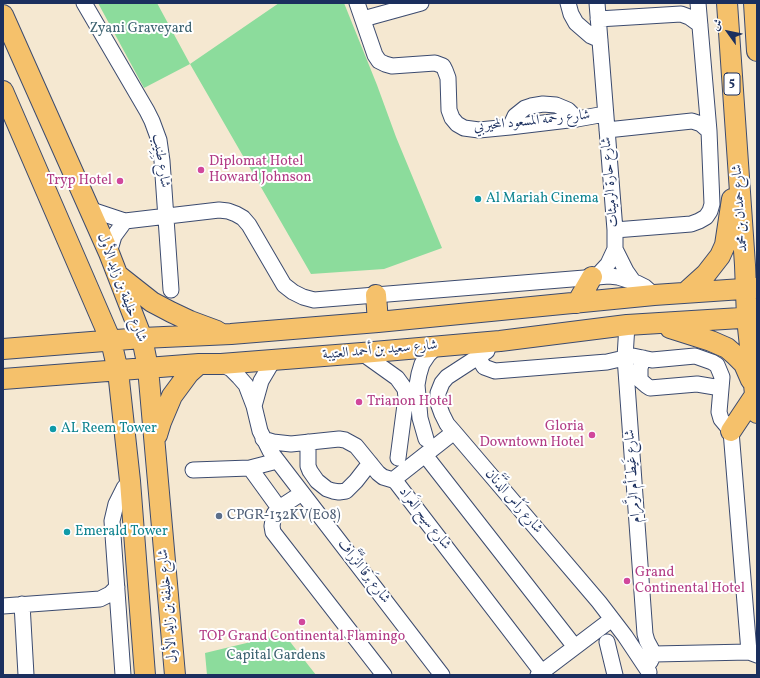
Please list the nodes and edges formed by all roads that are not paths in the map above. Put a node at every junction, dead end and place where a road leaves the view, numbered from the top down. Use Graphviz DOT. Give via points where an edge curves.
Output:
graph roads {
  1 [pos="84,3"];
  2 [pos="357,3"];
  3 [pos="421,3"];
  4 [pos="568,3"];
  5 [pos="597,3"];
  6 [pos="698,3"];
  7 [pos="727,3"];
  8 [pos="754,3"];
  9 [pos="3,15"];
  10 [pos="363,19"];
  11 [pos="598,19"];
  12 [pos="700,25"];
  13 [pos="600,40"];
  14 [pos="757,50"];
  15 [pos="3,91"];
  16 [pos="605,114"];
  17 [pos="607,130"];
  18 [pos="709,131"];
  19 [pos="738,155"];
  20 [pos="89,209"];
  21 [pos="167,216"];
  22 [pos="125,221"];
  23 [pos="615,230"];
  24 [pos="615,249"];
  25 [pos="109,253"];
  26 [pos="118,276"];
  27 [pos="594,277"];
  28 [pos="632,281"];
  29 [pos="751,288"];
  30 [pos="171,290"];
  31 [pos="686,293"];
  32 [pos="376,295"];
  33 [pos="654,295"];
  34 [pos="577,303"];
  35 [pos="752,317"];
  36 [pos="378,322"];
  37 [pos="658,324"];
  38 [pos="627,325"];
  39 [pos="231,334"];
  40 [pos="142,338"];
  41 [pos="111,341"];
  42 [pos="500,341"];
  43 [pos="436,347"];
  44 [pos="3,350"];
  45 [pos="362,353"];
  46 [pos="478,357"];
  47 [pos="625,357"];
  48 [pos="643,358"];
  49 [pos="274,359"];
  50 [pos="199,364"];
  51 [pos="221,364"];
  52 [pos="148,368"];
  53 [pos="118,371"];
  54 [pos="3,379"];
  55 [pos="721,388"];
  56 [pos="756,399"];
  57 [pos="254,406"];
  58 [pos="731,431"];
  59 [pos="454,432"];
  60 [pos="263,439"];
  61 [pos="426,439"];
  62 [pos="308,442"];
  63 [pos="155,449"];
  64 [pos="425,455"];
  65 [pos="398,458"];
  66 [pos="277,461"];
  67 [pos="370,463"];
  68 [pos="250,468"];
  69 [pos="193,470"];
  70 [pos="393,480"];
  71 [pos="130,481"];
  72 [pos="333,491"];
  73 [pos="302,493"];
  74 [pos="279,508"];
  75 [pos="314,508"];
  76 [pos="117,587"];
  77 [pos="22,604"];
  78 [pos="3,606"];
  79 [pos="612,619"];
  80 [pos="645,628"];
  81 [pos="625,636"];
  82 [pos="607,642"];
  83 [pos="575,647"];
  84 [pos="753,653"];
  85 [pos="654,654"];
  86 [pos="649,673"];
  87 [pos="542,674"];
  88 [pos="26,675"];
  89 [pos="123,675"];
  90 [pos="145,675"];
  91 [pos="175,675"];
  92 [pos="384,675"];
  93 [pos="442,675"];
  94 [pos="615,675"];
  1 -- 21 [label="street, شارع طِنِيب" via="156,130 161,150"];
  2 -- 10 [label="street, شارع رحمه المسعود المحيربي"];
  3 -- 10 [label="street"];
  4 -- 13 [label="street" via="576,23"];
  5 -- 11 [label="street, شارع حارة الرميثات"];
  6 -- 12 [label="street"];
  7 -- 19 [label="main road, شارع حمدان بن محمد / 5"];
  8 -- 14 [label="main road"];
  9 -- 20 [label="main road, شارع خليفة بن زايد الأول"];
  10 -- 16 [label="street, شارع رحمه المسعود المحيربي" via="379,61 392,66 435,63 443,66 447,74 449,110 457,124 464,128 472,130 510,127"];
  11 -- 12 [label="street" via="681,14"];
  11 -- 13 [label="street, شارع حارة الرميثات"];
  12 -- 18 [label="street"];
  13 -- 16 [label="street, شارع حارة الرميثات"];
  15 -- 41 [label="main road, شارع خليفة بن زايد الأول"];
  16 -- 17 [label="street, شارع حارة الرميثات"];
  17 -- 18 [label="street, شارع رحمه المسعود المحيربي" via="692,121 702,124"];
  17 -- 23 [label="street, شارع حارة الرميثات"];
  18 -- 23 [label="street" via="712,204 706,217 691,224"];
  19 -- 29 [label="main road, شارع حمدان بن محمد / 5"];
  19 -- 31 [label="main road" via="725,245 713,266"];
  20 -- 22 [label="street"];
  20 -- 25 [label="main road, شارع خليفة بن زايد الأول"];
  21 -- 22 [label="street"];
  21 -- 30 [label="street, شارع طِنِيب"];
  21 -- 32 [label="street" via="219,210 243,218 284,285 303,297 314,300"];
  22 -- 25 [label="street" via="114,236"];
  23 -- 24 [label="street, شارع حارة الرميثات"];
  24 -- 27 [label="street, شارع حارة الرميثات" via="608,264"];
  24 -- 28 [label="street, شارع حارة الرميثات"];
  25 -- 26 [label="main road, شارع خليفة بن زايد الأول"];
  26 -- 39 [label="main road" via="152,302 171,312 210,329"];
  26 -- 40 [label="main road, شارع خليفة بن زايد الأول"];
  27 -- 28 [label="street" via="618,277"];
  27 -- 32 [label="street"];
  27 -- 34 [label="main road"];
  28 -- 33 [label="street"];
  29 -- 31 [label="main road, شارع سعيد بن أحمد العتيبة"];
  29 -- 35 [label="main road, شارع حمدان بن محمد / 5"];
  31 -- 33 [label="main road, شارع سعيد بن أحمد العتيبة"];
  32 -- 36 [label="main road"];
  33 -- 34 [label="main road, شارع سعيد بن أحمد العتيبة"];
  34 -- 36 [label="main road, شارع سعيد بن أحمد العتيبة"];
  35 -- 37 [label="main road, شارع سعيد بن أحمد العتيبة"];
  35 -- 56 [label="main road, شارع حمدان بن محمد / 5"];
  36 -- 39 [label="main road, شارع سعيد بن أحمد العتيبة"];
  37 -- 38 [label="main road, شارع سعيد بن أحمد العتيبة"];
  37 -- 56 [label="main road" via="726,348 744,364"];
  38 -- 42 [label="main road, شارع سعيد بن أحمد العتيبة"];
  38 -- 47 [label="street, شارع غَيط أم الرَّمرام"];
  39 -- 40 [label="main road, شارع سعيد بن أحمد العتيبة"];
  40 -- 41 [label="main road, شارع سعيد بن أحمد العتيبة"];
  40 -- 52 [label="main road, شارع خليفة بن زايد الأول"];
  41 -- 44 [label="main road, شارع سعيد بن أحمد العتيبة"];
  41 -- 53 [label="main road, شارع خليفة بن زايد الأول"];
  42 -- 43 [label="main road, شارع سعيد بن أحمد العتيبة"];
  42 -- 46 [label="street, شارع رَأس الدَّنَّان"];
  43 -- 45 [label="main road, شارع سعيد بن أحمد العتيبة"];
  43 -- 61 [label="street" via="422,364 417,385 420,418"];
  45 -- 49 [label="main road, شارع سعيد بن أحمد العتيبة"];
  45 -- 65 [label="street" via="392,374 405,389"];
  46 -- 47 [label="street" via="484,367 495,371 615,362"];
  46 -- 59 [label="street, شارع رَأس الدَّنَّان" via="447,378 438,393 442,414"];
  47 -- 48 [label="street"];
  47 -- 80 [label="street, شارع غَيط أم الرَّمرام"];
  48 -- 55 [label="street" via="652,360 688,355 702,357 717,365 722,377"];
  48 -- 55 [label="street" via="640,380 650,388 697,384"];
  49 -- 51 [label="main road, شارع سعيد بن أحمد العتيبة"];
  49 -- 57 [label="street, شارع بَرقا الزَّرَّاف" via="261,381"];
  50 -- 51 [label="main road, شارع سعيد بن أحمد العتيبة"];
  50 -- 52 [label="main road, شارع سعيد بن أحمد العتيبة"];
  50 -- 63 [label="main road" via="172,396 161,422"];
  51 -- 57 [label="street, شارع بَرقا الزَّرَّاف" via="231,369 242,381 251,395"];
  52 -- 53 [label="main road, شارع سعيد بن أحمد العتيبة"];
  52 -- 63 [label="main road, شارع خليفة بن زايد الأول"];
  53 -- 54 [label="main road, شارع سعيد بن أحمد العتيبة"];
  53 -- 71 [label="main road, شارع خليفة بن زايد الأول"];
  55 -- 58 [label="street" via="719,412 721,419"];
  56 -- 58 [label="main road"];
  57 -- 60 [label="street, شارع بَرقا الزَّرَّاف"];
  58 -- 84 [label="street"];
  59 -- 64 [label="street"];
  59 -- 79 [label="street, شارع رَأس الدَّنَّان"];
  60 -- 62 [label="street, شارع سيح العَراد" via="282,443"];
  60 -- 66 [label="street, شارع بَرقا الزَّرَّاف"];
  62 -- 67 [label="street, شارع سيح العَراد" via="333,438 345,440 356,446"];
  62 -- 72 [label="street" via="310,471 317,481"];
  63 -- 91 [label="main road, شارع خليفة بن زايد الأول"];
  64 -- 70 [label="street"];
  64 -- 83 [label="street"];
  66 -- 68 [label="street"];
  66 -- 73 [label="street, شارع بَرقا الزَّرَّاف"];
  67 -- 70 [label="street, شارع سيح العَراد" via="381,476"];
  67 -- 72 [label="street" via="346,491"];
  68 -- 69 [label="street"];
  68 -- 74 [label="street"];
  70 -- 87 [label="street, شارع سيح العَراد"];
  71 -- 76 [label="street" via="118,500 112,521"];
  71 -- 90 [label="main road, شارع خليفة بن زايد الأول"];
  72 -- 75 [label="street"];
  73 -- 74 [label="street"];
  73 -- 75 [label="street, شارع بَرقا الزَّرَّاف"];
  74 -- 92 [label="street" via="272,520 274,532"];
  75 -- 93 [label="street, شارع بَرقا الزَّرَّاف"];
  76 -- 77 [label="street" via="100,599"];
  76 -- 89 [label="street"];
  77 -- 78 [label="street"];
  77 -- 88 [label="street"];
  79 -- 81 [label="street, شارع رَأس الدَّنَّان"];
  79 -- 83 [label="street"];
  80 -- 81 [label="street" via="636,634"];
  80 -- 85 [label="street, شارع غَيط أم الرَّمرام" via="647,641"];
  81 -- 86 [label="street, شارع رَأس الدَّنَّان"];
  82 -- 94 [label="street"];
  83 -- 87 [label="street"];
  84 -- 85 [label="street"];
  85 -- 86 [label="street"];
}
